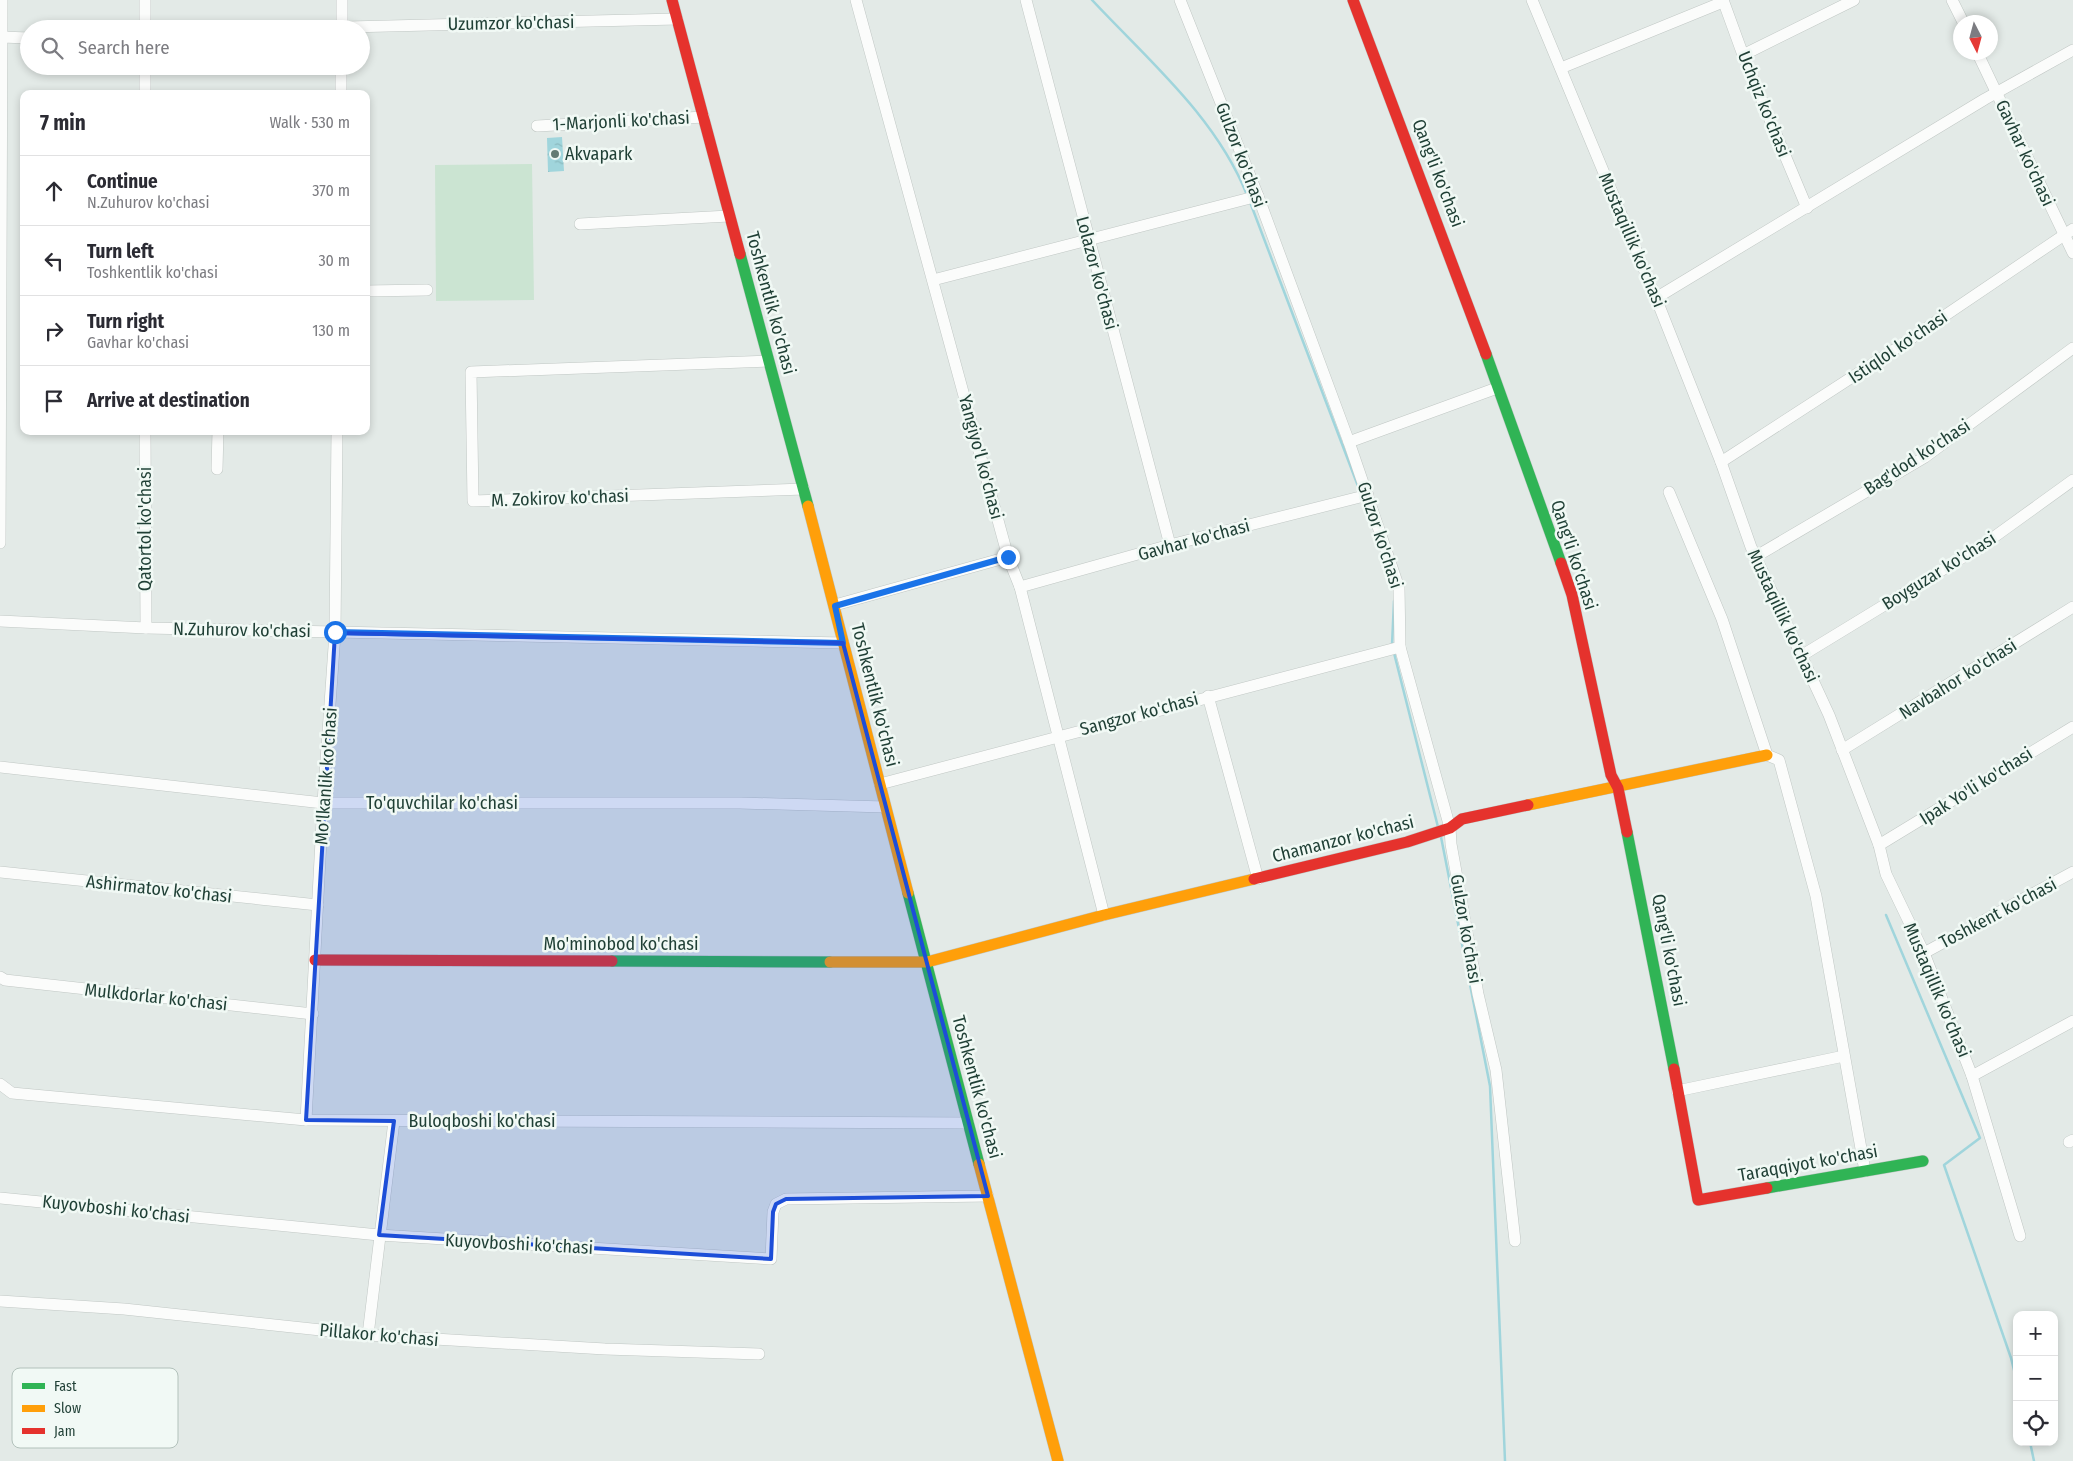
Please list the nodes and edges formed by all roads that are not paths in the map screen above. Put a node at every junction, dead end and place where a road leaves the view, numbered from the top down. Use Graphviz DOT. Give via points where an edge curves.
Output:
graph roads {
  1 [pos="2,0"];
  2 [pos="145,0"];
  3 [pos="342,0"];
  4 [pos="672,0"];
  5 [pos="856,0"];
  6 [pos="1026,0"];
  7 [pos="1180,0"];
  8 [pos="1353,0"];
  9 [pos="1532,0"];
  10 [pos="1854,0"];
  11 [pos="1952,0"];
  12 [pos="1723,1"];
  13 [pos="1959,15"];
  14 [pos="677,19"];
  15 [pos="145,20"];
  16 [pos="343,20"];
  17 [pos="370,26"];
  18 [pos="1,37"];
  19 [pos="20,38"];
  20 [pos="2073,50"];
  21 [pos="1743,55"];
  22 [pos="1981,60"];
  23 [pos="1560,68"];
  24 [pos="145,75"];
  25 [pos="341,75"];
  26 [pos="145,90"];
  27 [pos="341,90"];
  28 [pos="1996,92"];
  29 [pos="704,117"];
  30 [pos="537,126"];
  31 [pos="1258,196"];
  32 [pos="1807,208"];
  33 [pos="729,216"];
  34 [pos="580,224"];
  35 [pos="2068,232"];
  36 [pos="1088,240"];
  37 [pos="2073,253"];
  38 [pos="933,280"];
  39 [pos="427,290"];
  40 [pos="370,291"];
  41 [pos="1656,298"];
  42 [pos="2073,348"];
  43 [pos="768,361"];
  44 [pos="1497,388"];
  45 [pos="145,435"];
  46 [pos="218,435"];
  47 [pos="337,435"];
  48 [pos="1349,442"];
  49 [pos="0,444"];
  50 [pos="1721,462"];
  51 [pos="217,469"];
  52 [pos="2073,480"];
  53 [pos="804,489"];
  54 [pos="1669,492"];
  55 [pos="1368,495"];
  56 [pos="0,543"];
  57 [pos="1170,545"];
  58 [pos="1008,557"];
  59 [pos="1755,557"];
  60 [pos="1020,587"];
  61 [pos="835,606"];
  62 [pos="2073,607"];
  63 [pos="0,621"];
  64 [pos="146,628"];
  65 [pos="335,632"];
  66 [pos="843,643"];
  67 [pos="1400,646"];
  68 [pos="1801,656"];
  69 [pos="1208,696"];
  70 [pos="2073,727"];
  71 [pos="1059,736"];
  72 [pos="1842,750"];
  73 [pos="1767,756"];
  74 [pos="0,766"];
  75 [pos="880,784"];
  76 [pos="1618,788"];
  77 [pos="323,803"];
  78 [pos="885,807"];
  79 [pos="1450,828"];
  80 [pos="1879,845"];
  81 [pos="0,872"];
  82 [pos="2073,872"];
  83 [pos="1258,879"];
  84 [pos="318,905"];
  85 [pos="1104,915"];
  86 [pos="1924,953"];
  87 [pos="315,960"];
  88 [pos="927,962"];
  89 [pos="0,977"];
  90 [pos="313,1014"];
  91 [pos="2073,1022"];
  92 [pos="1844,1056"];
  93 [pos="1972,1076"];
  94 [pos="0,1084"];
  95 [pos="1677,1092"];
  96 [pos="306,1120"];
  97 [pos="394,1121"];
  98 [pos="968,1123"];
  99 [pos="1923,1161"];
  100 [pos="1865,1171"];
  101 [pos="988,1196"];
  102 [pos="0,1198"];
  103 [pos="1698,1200"];
  104 [pos="379,1235"];
  105 [pos="2020,1236"];
  106 [pos="1515,1241"];
  107 [pos="0,1301"];
  108 [pos="368,1336"];
  109 [pos="760,1354"];
  110 [pos="1058,1461"];
  1 -- 18 [label="street"];
  2 -- 15 [label="street"];
  3 -- 16 [label="street"];
  4 -- 14 [label="street, Toshkentlik ko'chasi"];
  5 -- 38 [label="street, Yangiyo'l ko'chasi"];
  6 -- 36 [label="street, Lolazor ko'chasi"];
  7 -- 31 [label="street, Gulzor ko'chasi"];
  8 -- 44 [label="street, Qang'li ko'chasi"];
  9 -- 23 [label="street, Mustaqillik ko'chasi"];
  10 -- 21 [label="street"];
  11 -- 13 [label="street"];
  12 -- 21 [label="street, Uchqiz ko'chasi"];
  12 -- 23 [label="street"];
  14 -- 17 [label="street, Uzumzor ko'chasi"];
  14 -- 29 [label="street, Toshkentlik ko'chasi"];
  18 -- 19 [label="street"];
  18 -- 49 [label="street"];
  20 -- 28 [label="street"];
  21 -- 32 [label="street, Uchqiz ko'chasi"];
  22 -- 28 [label="street, Gavhar ko'chasi"];
  23 -- 41 [label="street, Mustaqillik ko'chasi"];
  24 -- 26 [label="street"];
  25 -- 27 [label="street"];
  28 -- 32 [label="street"];
  28 -- 35 [label="street, Gavhar ko'chasi"];
  29 -- 30 [label="street, 1-Marjonli ko'chasi"];
  29 -- 33 [label="street, Toshkentlik ko'chasi"];
  31 -- 36 [label="street"];
  31 -- 48 [label="street, Gulzor ko'chasi"];
  32 -- 41 [label="street"];
  33 -- 34 [label="street"];
  33 -- 43 [label="street, Toshkentlik ko'chasi"];
  35 -- 37 [label="street, Gavhar ko'chasi"];
  35 -- 50 [label="street, Istiqlol ko'chasi"];
  36 -- 38 [label="street"];
  36 -- 57 [label="street, Lolazor ko'chasi"];
  38 -- 58 [label="street, Yangiyo'l ko'chasi"];
  39 -- 40 [label="street"];
  41 -- 50 [label="street, Mustaqillik ko'chasi"];
  42 -- 59 [label="street, Bag'dod ko'chasi" via="1925,456"];
  43 -- 53 [label="street, Toshkentlik ko'chasi"];
  43 -- 53 [label="street, M. Zokirov ko'chasi" via="471,372 473,501"];
  44 -- 48 [label="street"];
  44 -- 76 [label="street, Qang'li ko'chasi" via="1572,594 1611,775"];
  45 -- 64 [label="street, Qatortol ko'chasi"];
  46 -- 51 [label="street"];
  47 -- 65 [label="street, Mo'lkanlik ko'chasi"];
  48 -- 55 [label="street, Gulzor ko'chasi"];
  49 -- 56 [label="street"];
  50 -- 59 [label="street, Mustaqillik ko'chasi"];
  52 -- 68 [label="street, Boyguzar ko'chasi" via="1983,545"];
  53 -- 61 [label="street, Toshkentlik ko'chasi"];
  54 -- 73 [label="street" via="1722,619"];
  55 -- 57 [label="street, Gavhar ko'chasi"];
  55 -- 67 [label="street, Gulzor ko'chasi" via="1399,588"];
  57 -- 60 [label="street, Gavhar ko'chasi"];
  58 -- 60 [label="street, Yangiyo'l ko'chasi"];
  58 -- 61 [label="street"];
  59 -- 68 [label="street, Mustaqillik ko'chasi"];
  60 -- 71 [label="street, Yangiyo'l ko'chasi"];
  61 -- 66 [label="street, Toshkentlik ko'chasi"];
  62 -- 72 [label="street, Navbahor ko'chasi"];
  63 -- 64 [label="street, N.Zuhurov ko'chasi"];
  64 -- 65 [label="street, N.Zuhurov ko'chasi"];
  65 -- 66 [label="street, N.Zuhurov ko'chasi"];
  65 -- 77 [label="street, Mo'lkanlik ko'chasi"];
  66 -- 75 [label="street, Toshkentlik ko'chasi"];
  67 -- 69 [label="street, Sangzor ko'chasi"];
  67 -- 79 [label="street, Gulzor ko'chasi"];
  68 -- 72 [label="street, Mustaqillik ko'chasi"];
  69 -- 71 [label="street, Sangzor ko'chasi"];
  69 -- 83 [label="street"];
  70 -- 80 [label="street, Ipak Yo'li ko'chasi"];
  71 -- 75 [label="street, Sangzor ko'chasi"];
  71 -- 85 [label="street, Yangiyo'l ko'chasi"];
  72 -- 80 [label="street, Mustaqillik ko'chasi"];
  73 -- 76 [label="street, Chamanzor ko'chasi"];
  73 -- 92 [label="street" via="1779,760 1816,896"];
  74 -- 77 [label="street, To'quvchilar ko'chasi"];
  75 -- 78 [label="street, Toshkentlik ko'chasi"];
  76 -- 79 [label="street, Chamanzor ko'chasi" via="1462,819"];
  76 -- 95 [label="street, Qang'li ko'chasi"];
  77 -- 78 [label="street, To'quvchilar ko'chasi" via="740,803"];
  77 -- 84 [label="street, Mo'lkanlik ko'chasi"];
  78 -- 88 [label="street, Toshkentlik ko'chasi"];
  79 -- 83 [label="street, Chamanzor ko'chasi"];
  79 -- 106 [label="street, Gulzor ko'chasi" via="1478,994 1496,1070"];
  80 -- 86 [label="street, Mustaqillik ko'chasi" via="1886,874"];
  81 -- 84 [label="street, Ashirmatov ko'chasi"];
  82 -- 86 [label="street, Toshkent ko'chasi"];
  83 -- 85 [label="street, Chamanzor ko'chasi"];
  84 -- 87 [label="street, Mo'lkanlik ko'chasi"];
  85 -- 88 [label="street, Chamanzor ko'chasi"];
  86 -- 93 [label="street, Mustaqillik ko'chasi"];
  87 -- 88 [label="street, Mo'minobod ko'chasi"];
  87 -- 90 [label="street, Mo'lkanlik ko'chasi"];
  88 -- 98 [label="street, Toshkentlik ko'chasi"];
  89 -- 90 [label="street, Mulkdorlar ko'chasi"];
  90 -- 96 [label="street, Mo'lkanlik ko'chasi"];
  91 -- 93 [label="street"];
  92 -- 95 [label="street"];
  92 -- 100 [label="street"];
  93 -- 105 [label="street, Mustaqillik ko'chasi"];
  94 -- 96 [label="street, Buloqboshi ko'chasi" via="12,1093"];
  95 -- 103 [label="street, Qang'li ko'chasi"];
  96 -- 97 [label="street, Buloqboshi ko'chasi"];
  97 -- 98 [label="street, Buloqboshi ko'chasi"];
  97 -- 104 [label="street"];
  98 -- 101 [label="street, Toshkentlik ko'chasi"];
  99 -- 100 [label="street, Taraqqiyot ko'chasi"];
  100 -- 103 [label="street, Taraqqiyot ko'chasi"];
  101 -- 104 [label="street, Kuyovboshi ko'chasi" via="786,1199 776,1204 773,1212 771,1259"];
  101 -- 110 [label="street, Toshkentlik ko'chasi"];
  102 -- 104 [label="street, Kuyovboshi ko'chasi"];
  104 -- 108 [label="street"];
  107 -- 108 [label="street, Pillakor ko'chasi" via="124,1308"];
  108 -- 109 [label="street, Pillakor ko'chasi"];
}
